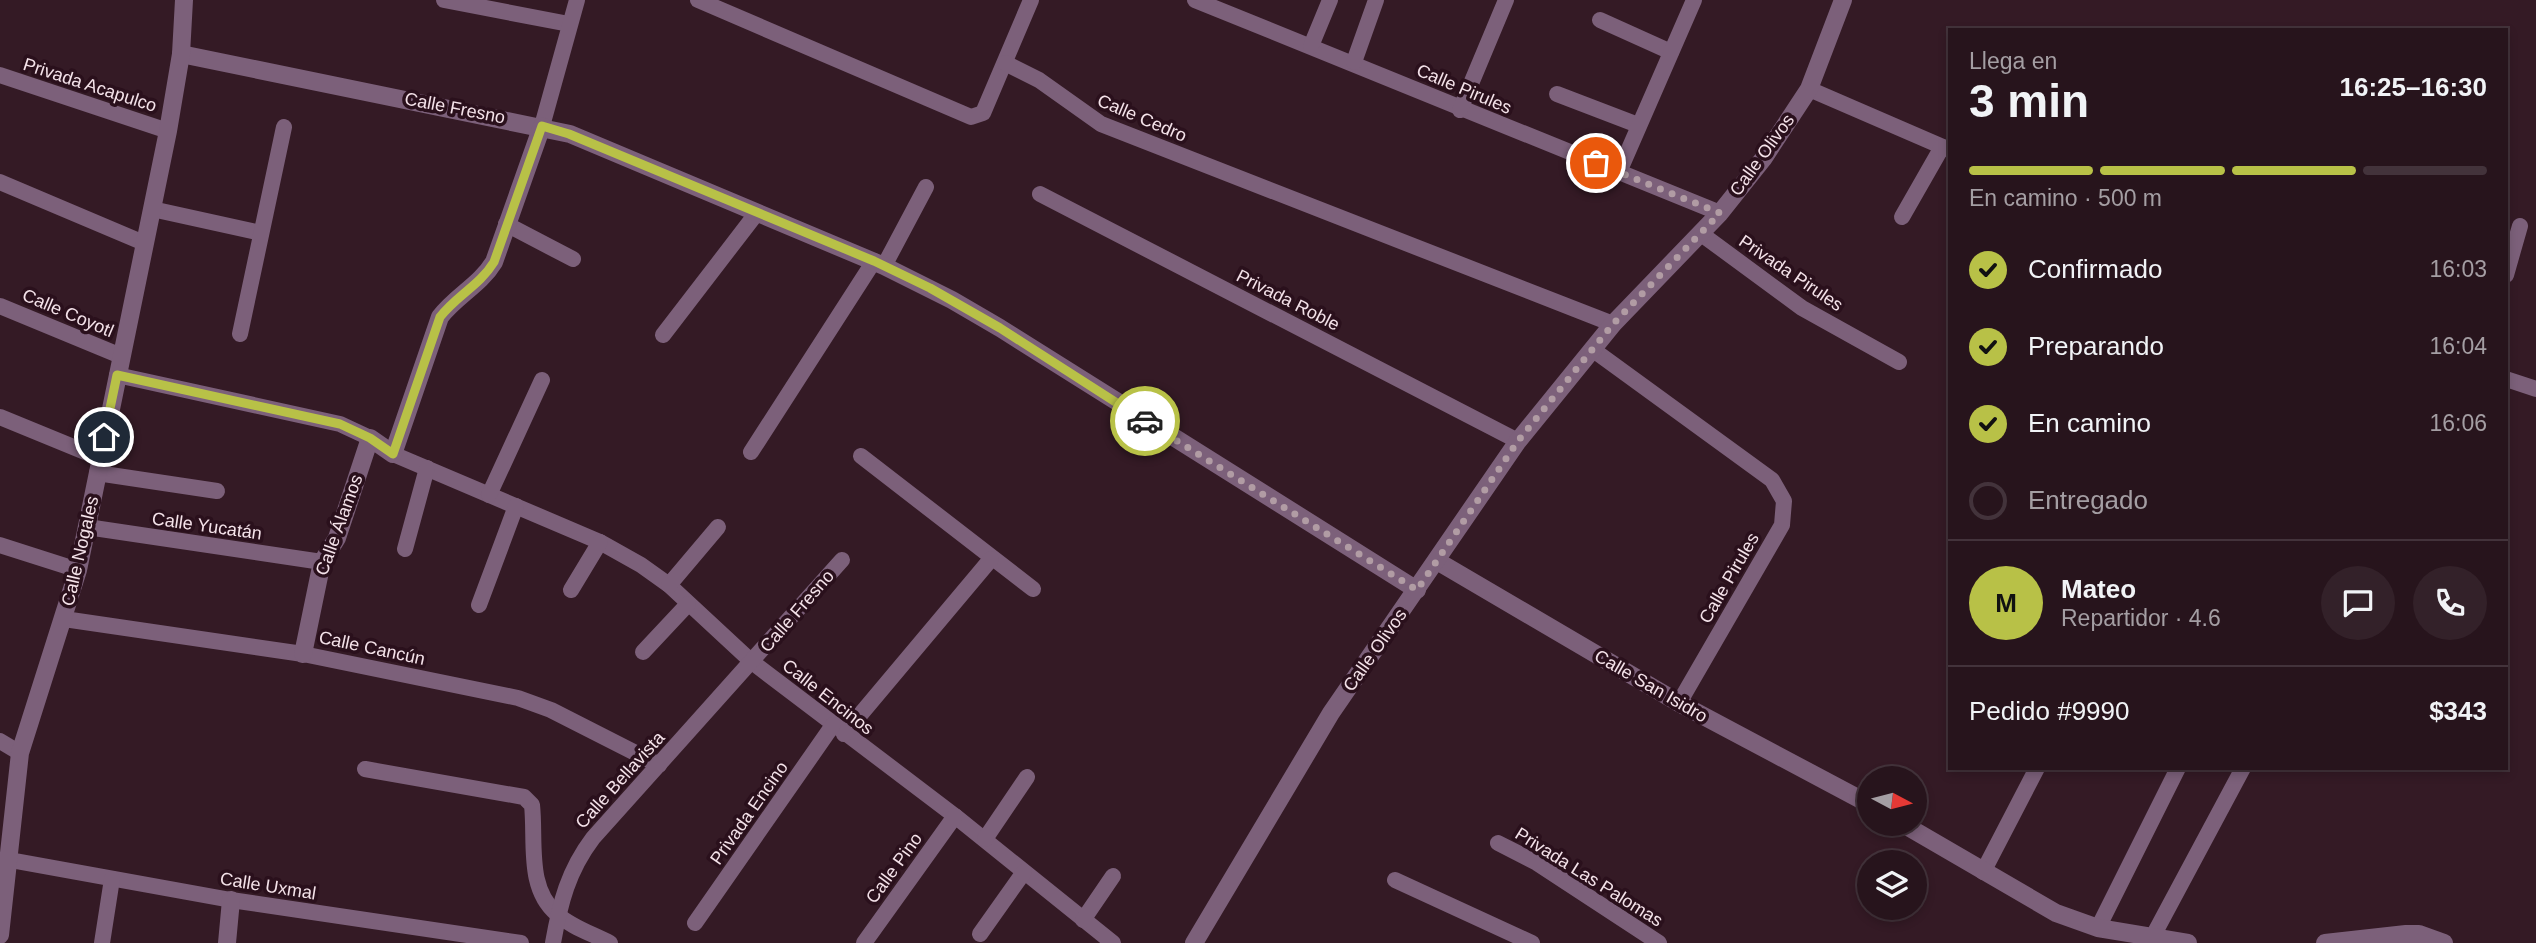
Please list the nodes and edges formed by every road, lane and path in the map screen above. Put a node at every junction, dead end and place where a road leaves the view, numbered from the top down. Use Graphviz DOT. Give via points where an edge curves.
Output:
graph roads {
  1 [pos="184,0"];
  2 [pos="444,0"];
  3 [pos="578,0"];
  4 [pos="698,0"];
  5 [pos="1031,0"];
  6 [pos="1195,0"];
  7 [pos="1330,0"];
  8 [pos="1376,0"];
  9 [pos="1506,0"];
  10 [pos="1694,0"];
  11 [pos="1843,0"];
  12 [pos="1220,4"];
  13 [pos="1600,20"];
  14 [pos="569,24"];
  15 [pos="1311,46"];
  16 [pos="1671,52"];
  17 [pos="181,54"];
  18 [pos="1354,62"];
  19 [pos="1005,63"];
  20 [pos="0,75"];
  21 [pos="1809,89"];
  22 [pos="1557,94"];
  23 [pos="1460,110"];
  24 [pos="1638,125"];
  25 [pos="542,126"];
  26 [pos="284,127"];
  27 [pos="168,131"];
  28 [pos="1947,148"];
  29 [pos="1619,172"];
  30 [pos="0,182"];
  31 [pos="926,187"];
  32 [pos="1040,194"];
  33 [pos="152,209"];
  34 [pos="1720,213"];
  35 [pos="756,214"];
  36 [pos="1902,217"];
  37 [pos="506,224"];
  38 [pos="2520,226"];
  39 [pos="261,233"];
  40 [pos="1700,233"];
  41 [pos="144,243"];
  42 [pos="573,259"];
  43 [pos="879,264"];
  44 [pos="2508,268"];
  45 [pos="0,306"];
  46 [pos="1613,324"];
  47 [pos="240,334"];
  48 [pos="663,335"];
  49 [pos="1592,349"];
  50 [pos="121,356"];
  51 [pos="1899,362"];
  52 [pos="117,375"];
  53 [pos="542,380"];
  54 [pos="2508,380"];
  55 [pos="2536,389"];
  56 [pos="0,417"];
  57 [pos="370,438"];
  58 [pos="1518,441"];
  59 [pos="751,452"];
  60 [pos="393,454"];
  61 [pos="861,456"];
  62 [pos="99,466"];
  63 [pos="427,468"];
  64 [pos="218,491"];
  65 [pos="489,495"];
  66 [pos="516,506"];
  67 [pos="87,527"];
  68 [pos="718,527"];
  69 [pos="600,542"];
  70 [pos="0,545"];
  71 [pos="405,549"];
  72 [pos="991,559"];
  73 [pos="842,560"];
  74 [pos="1437,561"];
  75 [pos="322,562"];
  76 [pos="78,570"];
  77 [pos="668,585"];
  78 [pos="1033,589"];
  79 [pos="571,590"];
  80 [pos="1417,590"];
  81 [pos="688,604"];
  82 [pos="479,605"];
  83 [pos="64,619"];
  84 [pos="643,652"];
  85 [pos="303,654"];
  86 [pos="752,662"];
  87 [pos="1679,703"];
  88 [pos="839,730"];
  89 [pos="0,741"];
  90 [pos="20,753"];
  91 [pos="659,765"];
  92 [pos="365,769"];
  93 [pos="2035,770"];
  94 [pos="2177,770"];
  95 [pos="2242,770"];
  96 [pos="1027,776"];
  97 [pos="1857,798"];
  98 [pos="956,816"];
  99 [pos="1923,836"];
  100 [pos="985,839"];
  101 [pos="1498,843"];
  102 [pos="10,860"];
  103 [pos="1024,872"];
  104 [pos="1983,872"];
  105 [pos="1113,876"];
  106 [pos="112,879"];
  107 [pos="1395,880"];
  108 [pos="231,900"];
  109 [pos="558,916"];
  110 [pos="1083,920"];
  111 [pos="695,923"];
  112 [pos="2098,928"];
  113 [pos="980,934"];
  114 [pos="0,935"];
  115 [pos="2152,938"];
  116 [pos="103,943"];
  117 [pos="227,943"];
  118 [pos="521,943"];
  119 [pos="553,943"];
  120 [pos="610,943"];
  121 [pos="864,943"];
  122 [pos="1113,943"];
  123 [pos="1194,943"];
  124 [pos="1532,943"];
  125 [pos="1659,943"];
  126 [pos="2188,943"];
  127 [pos="2325,943"];
  128 [pos="2444,943"];
  1 -- 17 [label="street, Calle Nogales"];
  2 -- 14 [label="street"];
  3 -- 14 [label="street"];
  4 -- 19 [label="street" via="971,117 983,113"];
  5 -- 19 [label="street"];
  6 -- 12 [label="street, Calle Pirules"];
  7 -- 15 [label="street"];
  8 -- 18 [label="street"];
  9 -- 23 [label="street"];
  10 -- 16 [label="street"];
  11 -- 21 [label="street, Calle Olivos"];
  12 -- 15 [label="street, Calle Pirules"];
  13 -- 16 [label="street"];
  14 -- 25 [label="street"];
  15 -- 18 [label="street, Calle Pirules"];
  16 -- 24 [label="street"];
  17 -- 25 [label="street, Calle Fresno"];
  17 -- 27 [label="street, Calle Nogales"];
  18 -- 23 [label="street, Calle Pirules"];
  19 -- 46 [label="street, Calle Cedro" via="1039,80 1101,124"];
  20 -- 27 [label="street, Privada Acapulco"];
  21 -- 28 [label="street"];
  21 -- 34 [label="street, Calle Olivos"];
  22 -- 24 [label="street"];
  23 -- 29 [label="street, Calle Pirules"];
  24 -- 29 [label="street"];
  25 -- 35 [label="street, Calle Fresno"];
  25 -- 37 [label="street"];
  26 -- 39 [label="street"];
  27 -- 33 [label="street, Calle Nogales"];
  28 -- 36 [label="street"];
  29 -- 34 [label="street, Calle Pirules"];
  30 -- 41 [label="street"];
  31 -- 43 [label="street"];
  32 -- 58 [label="street, Privada Roble"];
  33 -- 39 [label="street"];
  33 -- 41 [label="street, Calle Nogales"];
  34 -- 40 [label="street, Calle Olivos"];
  35 -- 43 [label="street, Calle Fresno"];
  35 -- 48 [label="street"];
  37 -- 42 [label="street"];
  37 -- 60 [label="street" via="484,279 440,317"];
  38 -- 44 [label="street"];
  39 -- 47 [label="street"];
  40 -- 46 [label="street, Calle Olivos"];
  40 -- 51 [label="street, Privada Pirules" via="1802,307"];
  41 -- 50 [label="street, Calle Nogales"];
  43 -- 59 [label="street"];
  43 -- 80 [label="street, Calle Fresno" via="1000,328"];
  45 -- 50 [label="street, Calle Coyotl"];
  46 -- 49 [label="street, Calle Olivos"];
  49 -- 58 [label="street, Calle Olivos"];
  49 -- 87 [label="street, Calle Pirules" via="1772,480 1784,501 1782,525"];
  50 -- 52 [label="street, Calle Nogales"];
  52 -- 57 [label="street" via="340,424"];
  52 -- 62 [label="street, Calle Nogales"];
  53 -- 65 [label="street"];
  54 -- 55 [label="street"];
  56 -- 62 [label="street"];
  57 -- 60 [label="street"];
  57 -- 75 [label="street, Calle Álamos" via="337,538"];
  58 -- 74 [label="street, Calle Olivos"];
  60 -- 63 [label="street, Calle Encinos"];
  61 -- 72 [label="street"];
  62 -- 64 [label="street"];
  62 -- 67 [label="street, Calle Nogales"];
  63 -- 65 [label="street, Calle Encinos"];
  63 -- 71 [label="street"];
  65 -- 66 [label="street, Calle Encinos"];
  66 -- 69 [label="street, Calle Encinos"];
  66 -- 82 [label="street"];
  67 -- 75 [label="street, Calle Yucatán"];
  67 -- 76 [label="street, Calle Nogales"];
  68 -- 77 [label="street"];
  69 -- 77 [label="street, Calle Encinos"];
  69 -- 79 [label="street"];
  70 -- 76 [label="street"];
  72 -- 78 [label="street"];
  72 -- 88 [label="street, Privada Encino"];
  73 -- 86 [label="street, Calle Fresno"];
  74 -- 80 [label="street, Calle Olivos"];
  74 -- 87 [label="street, Calle San Isidro"];
  75 -- 85 [label="street, Calle Álamos"];
  76 -- 83 [label="street, Calle Nogales"];
  77 -- 81 [label="street, Calle Encinos"];
  80 -- 123 [label="street, Calle Olivos" via="1331,713"];
  81 -- 84 [label="street"];
  81 -- 86 [label="street, Calle Encinos"];
  83 -- 85 [label="street, Calle Cancún"];
  83 -- 90 [label="street, Calle Nogales"];
  85 -- 91 [label="street, Calle Cancún" via="518,698"];
  86 -- 88 [label="street, Calle Encinos"];
  86 -- 91 [label="street, Calle Bellavista"];
  87 -- 97 [label="street, Calle San Isidro"];
  88 -- 98 [label="street, Calle Encinos"];
  88 -- 111 [label="street, Privada Encino"];
  89 -- 90 [label="street"];
  90 -- 102 [label="street, Calle Nogales"];
  91 -- 109 [label="street, Calle Bellavista" via="575,862"];
  92 -- 109 [label="street" via="518,794 530,800 539,890"];
  93 -- 104 [label="street"];
  94 -- 112 [label="street"];
  95 -- 115 [label="street"];
  96 -- 100 [label="street"];
  98 -- 100 [label="street, Calle Encinos"];
  98 -- 121 [label="street, Calle Pino"];
  99 -- 104 [label="street"];
  100 -- 103 [label="street, Calle Encinos"];
  101 -- 125 [label="street, Privada Las Palomas" via="1537,863"];
  102 -- 106 [label="street, Calle Uxmal"];
  102 -- 114 [label="street, Calle Nogales"];
  103 -- 110 [label="street, Calle Encinos"];
  103 -- 113 [label="street"];
  104 -- 112 [label="street" via="2056,913"];
  105 -- 110 [label="street"];
  106 -- 108 [label="street, Calle Uxmal"];
  106 -- 116 [label="street"];
  107 -- 124 [label="street"];
  108 -- 117 [label="street"];
  108 -- 118 [label="street, Calle Uxmal"];
  109 -- 119 [label="street, Calle Bellavista"];
  109 -- 120 [label="street"];
  110 -- 122 [label="street, Calle Encinos"];
  112 -- 115 [label="street"];
  115 -- 126 [label="street"];
  127 -- 128 [label="street" via="2419,934"];
}
